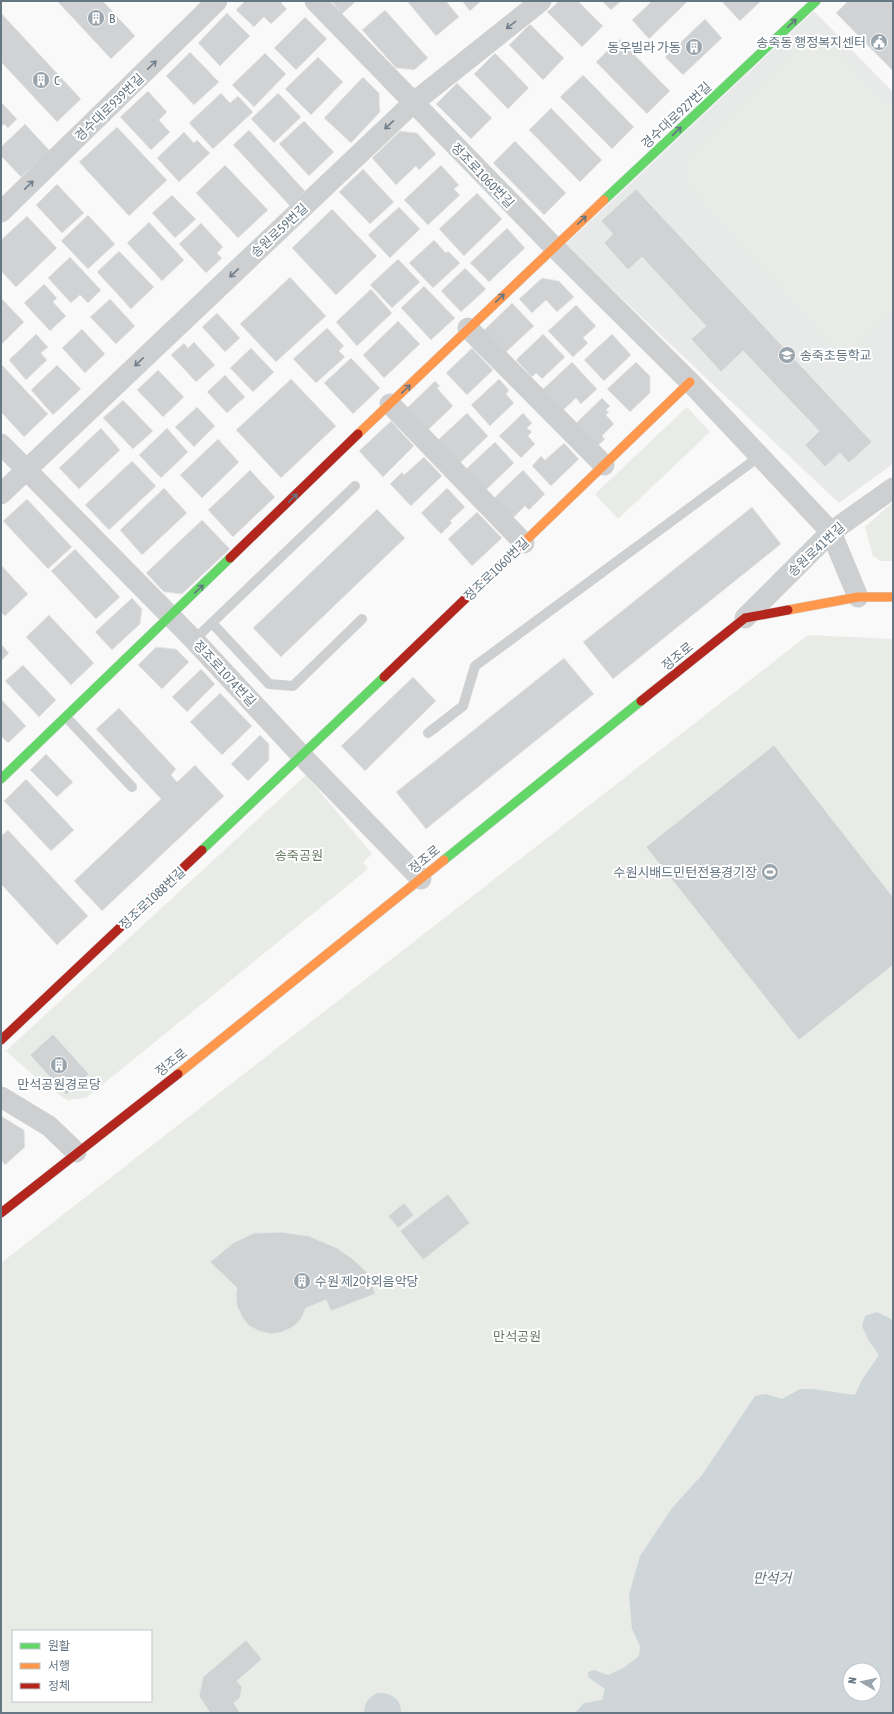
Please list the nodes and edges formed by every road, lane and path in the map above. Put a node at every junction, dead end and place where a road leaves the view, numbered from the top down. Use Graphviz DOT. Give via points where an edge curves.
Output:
graph roads {
  1 [pos="217,1"];
  2 [pos="315,1"];
  3 [pos="542,1"];
  4 [pos="816,1"];
  5 [pos="413,103"];
  6 [pos="1,212"];
  7 [pos="554,247"];
  8 [pos="468,328"];
  9 [pos="690,382"];
  10 [pos="390,404"];
  11 [pos="1,444"];
  12 [pos="760,456"];
  13 [pos="604,465"];
  14 [pos="25,470"];
  15 [pos="355,486"];
  16 [pos="893,488"];
  17 [pos="1,494"];
  18 [pos="830,532"];
  19 [pos="524,543"];
  20 [pos="893,596"];
  21 [pos="858,597"];
  22 [pos="171,616"];
  23 [pos="745,618"];
  24 [pos="362,619"];
  25 [pos="212,623"];
  26 [pos="194,640"];
  27 [pos="66,717"];
  28 [pos="428,733"];
  29 [pos="302,756"];
  30 [pos="1,779"];
  31 [pos="132,787"];
  32 [pos="421,879"];
  33 [pos="1,1040"];
  34 [pos="1,1097"];
  35 [pos="76,1152"];
  36 [pos="1,1213"];
  6 -- 1 [label="street, 경수대로939번길, one-way"];
  2 -- 5 [label="street"];
  3 -- 5 [label="street, 송원로59번길, one-way"];
  7 -- 4 [label="street, 경수대로927번길, one-way"];
  5 -- 7 [label="street, 정조로1060번길"];
  5 -- 14 [label="street, 송원로59번길, one-way"];
  8 -- 7 [label="street, one-way"];
  7 -- 9 [label="street, 정조로1060번길"];
  10 -- 8 [label="street, one-way"];
  8 -- 13 [label="street"];
  9 -- 12 [label="street, 정조로1060번길"];
  9 -- 13 [label="street, 정조로1060번길"];
  10 -- 19 [label="street"];
  22 -- 10 [label="street, one-way"];
  11 -- 14 [label="street, 정조로1074번길"];
  12 -- 18 [label="street, 정조로1060번길"];
  12 -- 28 [label="lane" via="475,666 463,706"];
  13 -- 19 [label="street, 정조로1060번길"];
  14 -- 17 [label="street, 송원로59번길"];
  14 -- 22 [label="street, 정조로1074번길"];
  15 -- 25 [label="lane"];
  16 -- 18 [label="street, 송원로41번길"];
  18 -- 21 [label="street, 정조로1060번길"];
  18 -- 23 [label="street, 송원로41번길"];
  19 -- 29 [label="street, 정조로1060번길"];
  20 -- 21 [label="street, 정조로"];
  21 -- 23 [label="street, 정조로"];
  22 -- 26 [label="street, 정조로1074번길"];
  22 -- 27 [label="street"];
  23 -- 32 [label="street, 정조로"];
  24 -- 25 [label="lane" via="293,686 269,684"];
  25 -- 26 [label="lane"];
  26 -- 29 [label="street, 정조로1074번길"];
  27 -- 30 [label="street"];
  27 -- 31 [label="lane"];
  29 -- 32 [label="street, 정조로1074번길"];
  29 -- 33 [label="street, 정조로1088번길"];
  32 -- 35 [label="street, 정조로" via="191,1064"];
  34 -- 35 [label="street" via="49,1126"];
  35 -- 36 [label="street, 정조로"];
}
